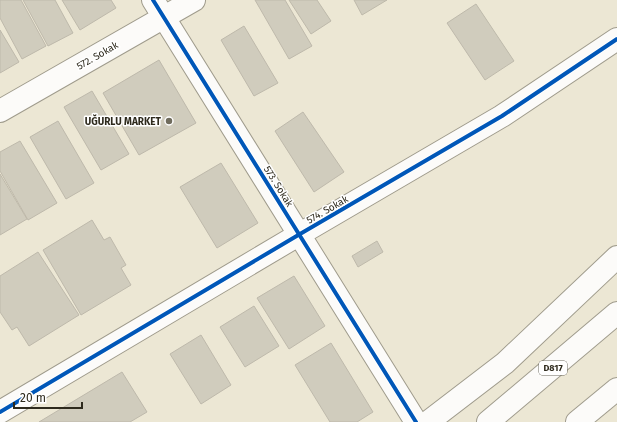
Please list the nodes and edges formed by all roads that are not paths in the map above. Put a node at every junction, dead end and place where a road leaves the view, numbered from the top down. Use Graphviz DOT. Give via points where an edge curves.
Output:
graph roads {
  1 [pos="194,0"];
  2 [pos="159,8"];
  3 [pos="617,39"];
  4 [pos="0,111"];
  5 [pos="300,234"];
  6 [pos="617,256"];
  7 [pos="617,313"];
  8 [pos="617,390"];
  9 [pos="0,412"];
  10 [pos="416,422"];
  11 [pos="428,422"];
  12 [pos="488,422"];
  13 [pos="577,422"];
  1 -- 2 [label="main road, 572. Sokak"];
  2 -- 4 [label="main road, 572. Sokak"];
  2 -- 5 [label="main road, 573. Sokak"];
  3 -- 5 [label="main road, 574. Sokak" via="502,116"];
  5 -- 9 [label="main road, 574. Sokak"];
  5 -- 10 [label="main road, 573. Sokak"];
  6 -- 11 [label="main road" via="505,363"];
  7 -- 12 [label="main road, D817"];
  8 -- 13 [label="main road"];
}
